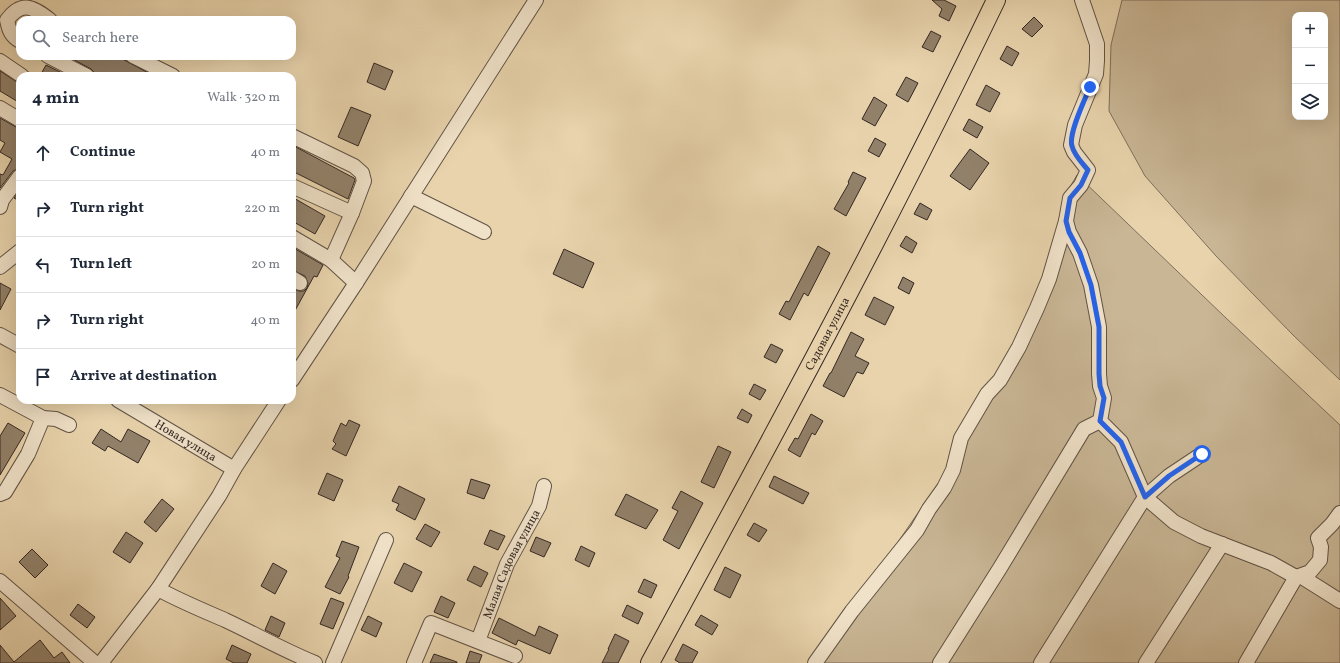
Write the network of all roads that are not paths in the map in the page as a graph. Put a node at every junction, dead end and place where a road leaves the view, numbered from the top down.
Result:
1 (536, 0) edge
2 (996, 0) edge
3 (1082, 0) edge
4 (44, 16) edge
5 (16, 39) edge
6 (56, 60) edge
7 (142, 60) edge
8 (0, 61) edge
9 (16, 72) edge
10 (80, 72) edge
11 (165, 72) edge
12 (0, 108) edge
13 (16, 118) edge
14 (296, 138) edge
15 (16, 181) edge
16 (296, 188) edge
17 (411, 196) junction
18 (0, 207) edge
19 (352, 213) junction
20 (1066, 221) junction
21 (484, 232) dead end
22 (296, 239) edge
23 (16, 254) edge
24 (331, 260) junction
25 (0, 267) edge
26 (356, 283) junction
27 (0, 335) edge
28 (16, 344) edge
29 (296, 374) edge
30 (0, 395) edge
31 (16, 404) edge
32 (17, 404) edge
33 (126, 404) edge
34 (276, 404) edge
35 (43, 418) junction
36 (1100, 421) junction
37 (69, 425) dead end
38 (1202, 454) dead end
39 (234, 469) junction
40 (544, 486) dead end
41 (0, 494) edge
42 (1145, 497) junction
43 (1340, 512) edge
44 (386, 540) dead end
45 (1222, 544) junction
46 (1296, 577) junction
47 (0, 581) edge
48 (158, 589) junction
49 (1340, 601) edge
50 (478, 641) junction
51 (516, 656) dead end
52 (95, 663) edge
53 (101, 663) edge
54 (315, 663) edge
55 (333, 663) edge
56 (414, 663) edge
57 (650, 663) edge
58 (815, 663) edge
59 (940, 663) edge
60 (1041, 663) edge
61 (1146, 663) edge
62 (1246, 663) edge

1 - 17 street
2 - 57 main road, Садовая улица
3 - 20 street
4 - 5 street
6 - 10 street
7 - 11 street
8 - 9 street
12 - 13 street
14 - 19 street
15 - 18 street
16 - 19 street
17 - 21 street
17 - 26 street
19 - 24 street
20 - 36 street
20 - 58 street
22 - 24 street
23 - 25 street
24 - 26 street
26 - 29 street
27 - 28 street
30 - 31 street
32 - 35 street
33 - 39 street, Новая улица
34 - 39 street
35 - 37 street
35 - 41 street
36 - 42 street
36 - 59 street
38 - 42 street
39 - 48 street
40 - 50 street, Малая Садовая улица
42 - 45 street
42 - 60 street
43 - 46 street
44 - 55 street
45 - 46 street
45 - 61 street
46 - 49 street
46 - 62 street
47 - 52 street
48 - 53 street
48 - 54 street
50 - 51 street
50 - 56 street

